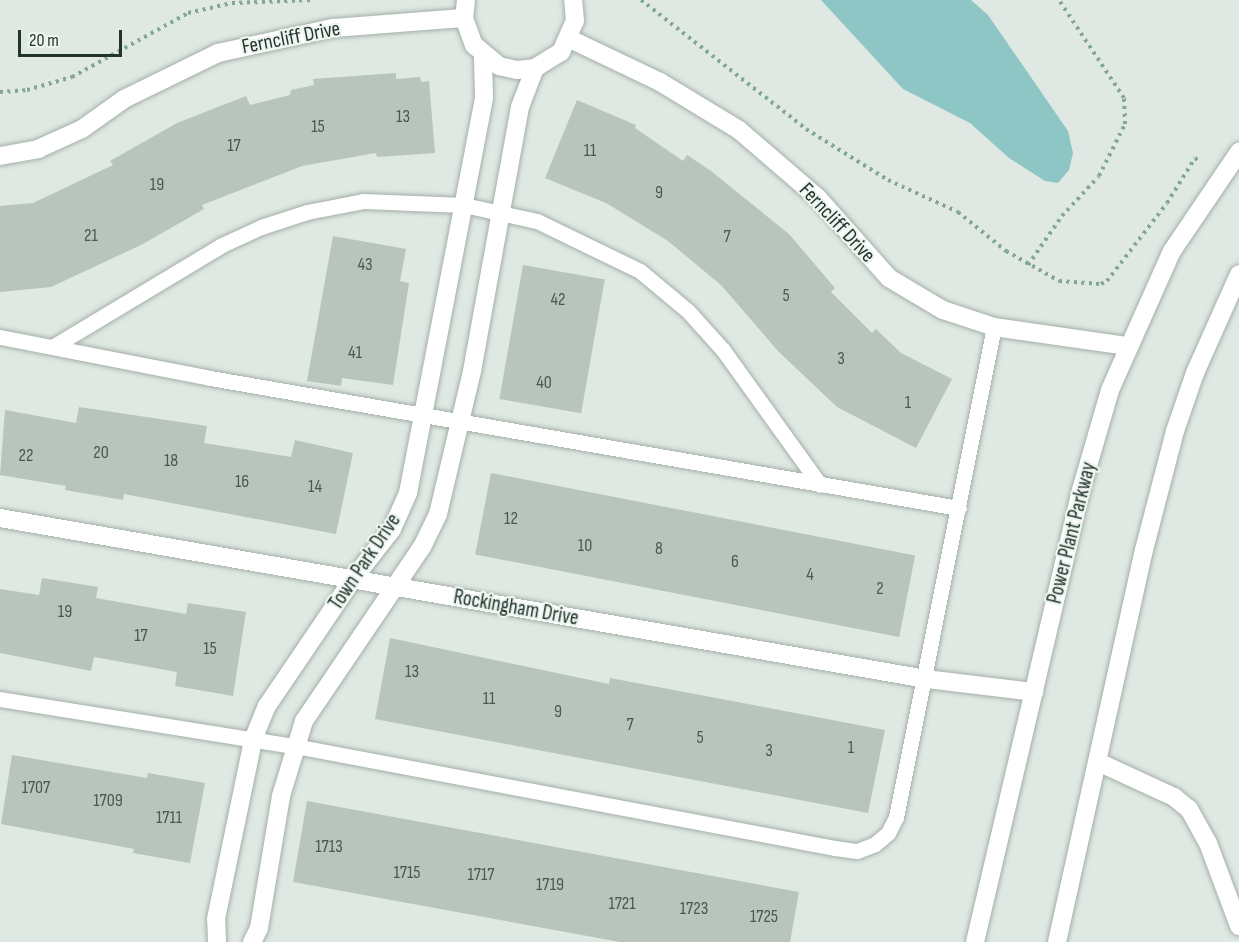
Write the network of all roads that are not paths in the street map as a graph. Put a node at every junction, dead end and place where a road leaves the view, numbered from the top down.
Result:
1 (573, 0) edge
2 (465, 9) edge
3 (570, 39) junction
4 (483, 57) junction
5 (535, 68) junction
6 (1239, 152) edge
7 (0, 156) edge
8 (464, 205) junction
9 (500, 212) junction
10 (1239, 274) edge
11 (994, 327) junction
12 (0, 337) edge
13 (54, 346) junction
14 (1128, 346) junction
15 (422, 415) junction
16 (461, 420) junction
17 (820, 485) junction
18 (958, 508) junction
19 (0, 518) edge
20 (352, 579) junction
21 (395, 586) junction
22 (926, 679) junction
23 (1034, 692) junction
24 (0, 699) edge
25 (253, 740) junction
26 (295, 746) junction
27 (1098, 762) junction
28 (1239, 926) edge
29 (218, 942) edge
30 (252, 942) edge
31 (975, 942) edge
32 (1057, 942) edge

1 - 3 street
2 - 4 street
2 - 7 street, Ferncliff Drive
3 - 5 street
3 - 11 street, Ferncliff Drive
4 - 5 street
4 - 8 street, Town Park Drive
5 - 9 street, Town Park Drive
6 - 14 street, Power Plant Parkway
8 - 9 lane
8 - 13 lane
8 - 15 street, Town Park Drive
9 - 16 street, Town Park Drive
9 - 17 lane
10 - 27 street
11 - 14 street, Ferncliff Drive
11 - 18 lane
12 - 13 lane
13 - 15 lane
14 - 23 street, Power Plant Parkway
15 - 16 lane
15 - 20 street, Town Park Drive
16 - 17 lane
16 - 21 street, Town Park Drive
17 - 18 lane
18 - 22 lane
19 - 20 street, Rockingham Drive
20 - 21 street, Rockingham Drive
20 - 25 street, Town Park Drive
21 - 22 street, Rockingham Drive
21 - 26 street, Town Park Drive
22 - 23 street, Rockingham Drive
22 - 26 lane
23 - 31 street, Power Plant Parkway
24 - 25 lane
25 - 26 lane
25 - 29 street, Town Park Drive
26 - 30 street, Town Park Drive
27 - 28 street
27 - 32 street

